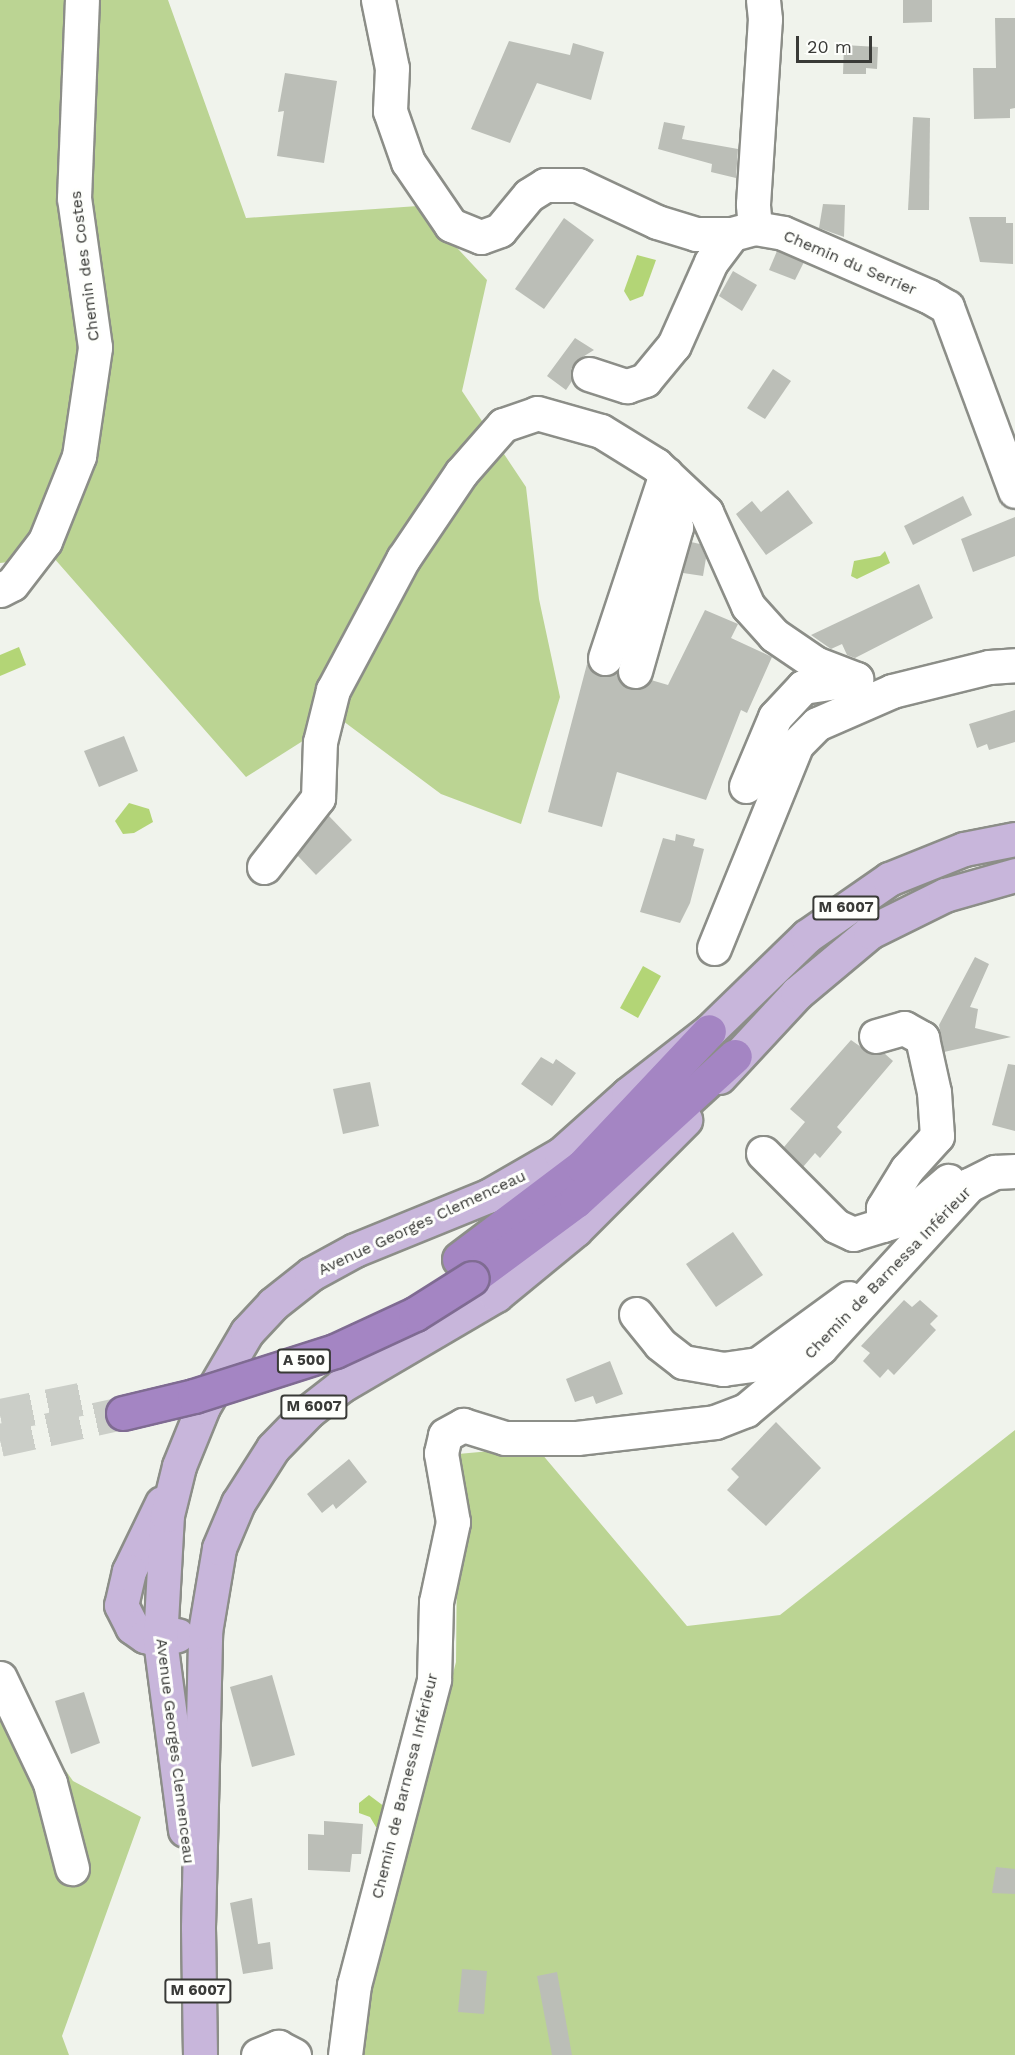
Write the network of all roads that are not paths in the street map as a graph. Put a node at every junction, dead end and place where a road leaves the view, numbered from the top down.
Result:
1 (82, 0) edge
2 (378, 0) edge
3 (763, 0) edge
4 (743, 231) junction
5 (589, 374) dead end
6 (662, 487) junction
7 (1015, 491) edge
8 (6, 587) edge
9 (605, 658) dead end
10 (1015, 665) edge
11 (635, 671) dead end
12 (855, 679) junction
13 (892, 691) junction
14 (747, 786) dead end
15 (1015, 839) edge
16 (264, 867) dead end
17 (1015, 875) edge
18 (714, 948) dead end
19 (708, 1031) junction
20 (876, 1036) dead end
21 (735, 1056) junction
22 (763, 1153) dead end
23 (1015, 1171) edge
24 (981, 1179) junction
25 (883, 1225) junction
26 (465, 1268) junction
27 (868, 1295) junction
28 (636, 1314) dead end
29 (120, 1402) tunnel mouth
30 (210, 1584) junction
31 (160, 1640) junction
32 (0, 1678) edge
33 (72, 1868) dead end
34 (198, 1927) junction
35 (200, 2055) edge
36 (258, 2055) edge
37 (294, 2055) edge
38 (345, 2055) edge

1 - 8 street, Chemin des Costes
2 - 4 street, Chemin du Serrier
3 - 4 street
4 - 5 street
4 - 7 street, Chemin du Serrier
6 - 9 street
6 - 11 street
6 - 12 street
6 - 16 street
10 - 13 street
12 - 13 street
12 - 14 street
13 - 18 street
15 - 19 main road, Avenue Georges Clemenceau / M 6007
17 - 21 main road, Avenue Georges Clemenceau / M 6007
19 - 26 highway, A 500
19 - 31 main road, Avenue Georges Clemenceau / M 6007
20 - 25 street
21 - 26 highway, A 500
21 - 30 main road, Avenue Georges Clemenceau / M 6007
22 - 25 street
23 - 24 street, Chemin de Barnessa Inférieur
24 - 25 street
24 - 27 street, Chemin de Barnessa Inférieur
26 - 29 highway, A 500, bridge
27 - 28 street
27 - 38 street, Chemin de Barnessa Inférieur
30 - 31 main road, M 6007
30 - 34 main road, Avenue Georges Clemenceau / M 6007
31 - 34 main road, Avenue Georges Clemenceau / M 6007
32 - 33 street
34 - 35 main road, Avenue Georges Clemenceau / M 6007
36 - 37 street

